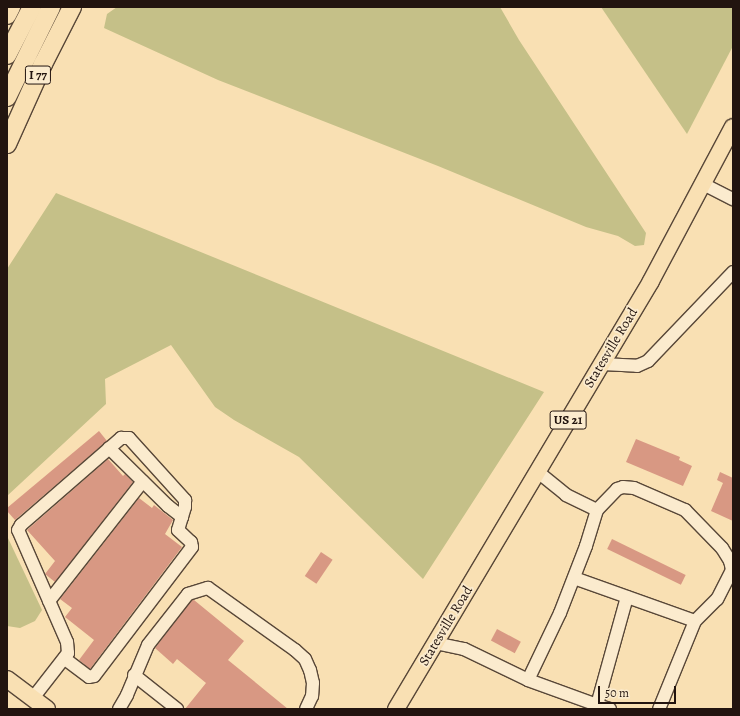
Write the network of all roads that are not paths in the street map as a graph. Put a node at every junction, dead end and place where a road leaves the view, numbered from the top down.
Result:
1 (11, 7) edge
2 (32, 7) edge
3 (50, 7) edge
4 (72, 7) edge
5 (7, 15) edge
6 (7, 55) edge
7 (7, 97) edge
8 (733, 127) edge
9 (7, 144) edge
10 (703, 184) junction
11 (733, 199) edge
12 (733, 272) edge
13 (602, 364) junction
14 (109, 448) junction
15 (538, 472) junction
16 (143, 481) junction
17 (597, 510) junction
18 (182, 517) junction
19 (574, 578) junction
20 (627, 597) junction
21 (50, 601) junction
22 (695, 621) junction
23 (435, 643) junction
24 (64, 658) junction
25 (134, 675) junction
26 (7, 679) edge
27 (528, 680) junction
28 (32, 698) junction
29 (596, 707) edge
30 (400, 708) edge
31 (47, 709) edge
32 (119, 709) edge
33 (177, 709) edge
34 (306, 709) edge
35 (610, 709) edge
36 (659, 709) edge

1 - 5 highway
2 - 6 highway
3 - 7 highway, I 77
4 - 9 highway, I 77
8 - 10 main road, Statesville Road / US 21
10 - 11 lane
10 - 13 main road, Statesville Road / US 21
12 - 13 lane
13 - 15 main road, Statesville Road / US 21
14 - 16 lane
14 - 18 lane
14 - 21 lane
15 - 17 lane
15 - 23 main road, Statesville Road / US 21
16 - 18 lane
16 - 21 lane
17 - 19 lane
17 - 22 lane
18 - 24 lane
19 - 20 lane
19 - 27 lane
20 - 22 lane
20 - 29 lane
21 - 24 lane
22 - 36 lane
23 - 27 lane
23 - 30 main road, Statesville Road / US 21
24 - 28 lane
25 - 32 lane
25 - 33 lane
25 - 34 lane
26 - 28 main road
27 - 29 lane
28 - 31 main road
29 - 35 lane

